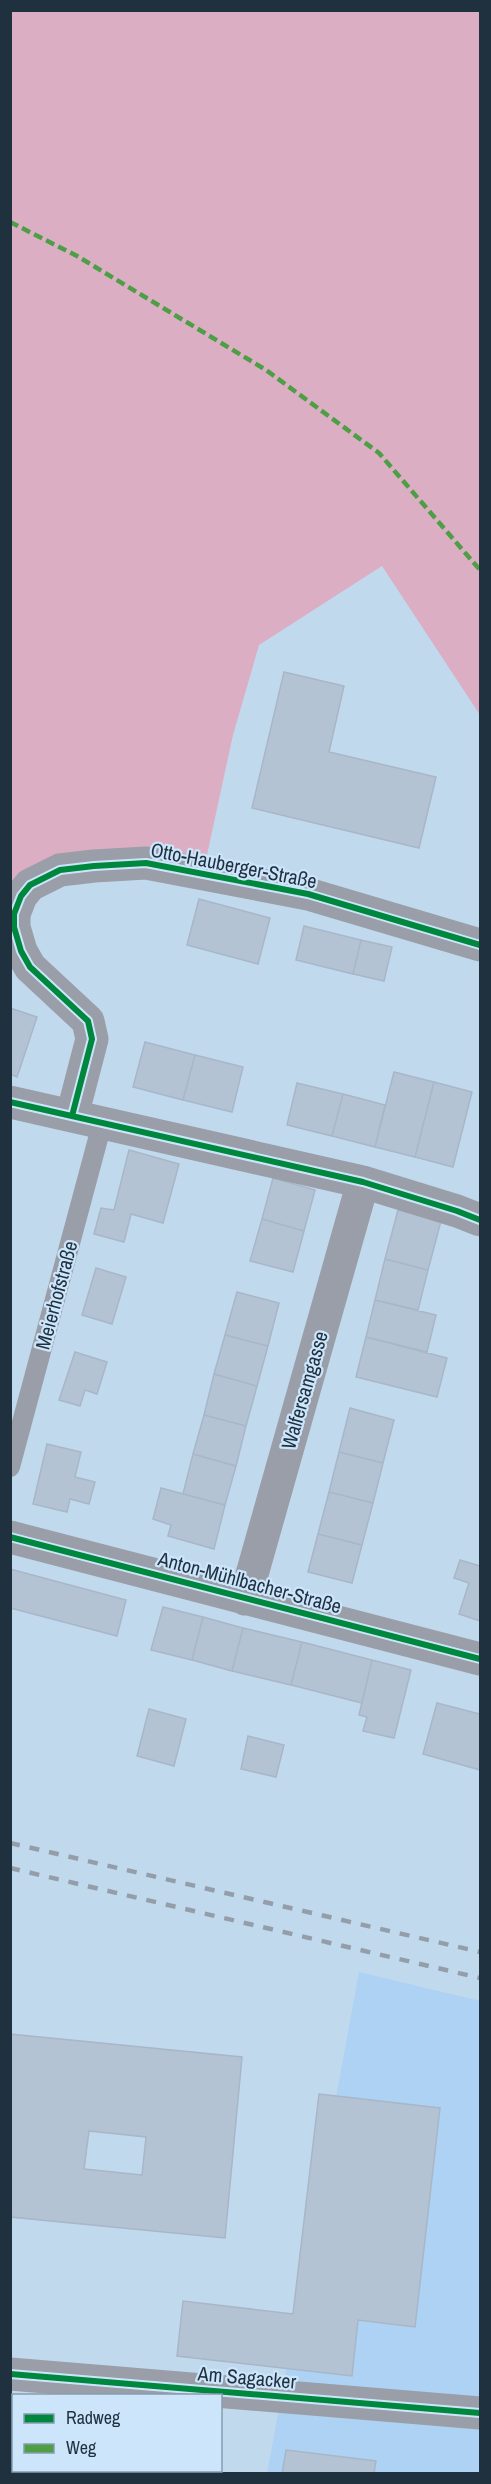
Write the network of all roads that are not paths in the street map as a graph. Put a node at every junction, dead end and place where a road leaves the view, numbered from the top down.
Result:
1 (480, 945) edge
2 (10, 1102) edge
3 (87, 1120) junction
4 (363, 1182) junction
5 (480, 1220) edge
6 (10, 1467) edge
7 (10, 1537) edge
8 (245, 1599) junction
9 (480, 1659) edge
10 (10, 2374) edge
11 (480, 2413) edge

1 - 3 street, Otto-Hauberger-Straße
2 - 3 street
3 - 4 street
3 - 6 lane, Meierhofstraße
4 - 5 street
4 - 8 street, Walfersamgasse
7 - 8 street, Anton-Mühlbacher-Straße
8 - 9 street, Anton-Mühlbacher-Straße
10 - 11 street, Am Sagacker

